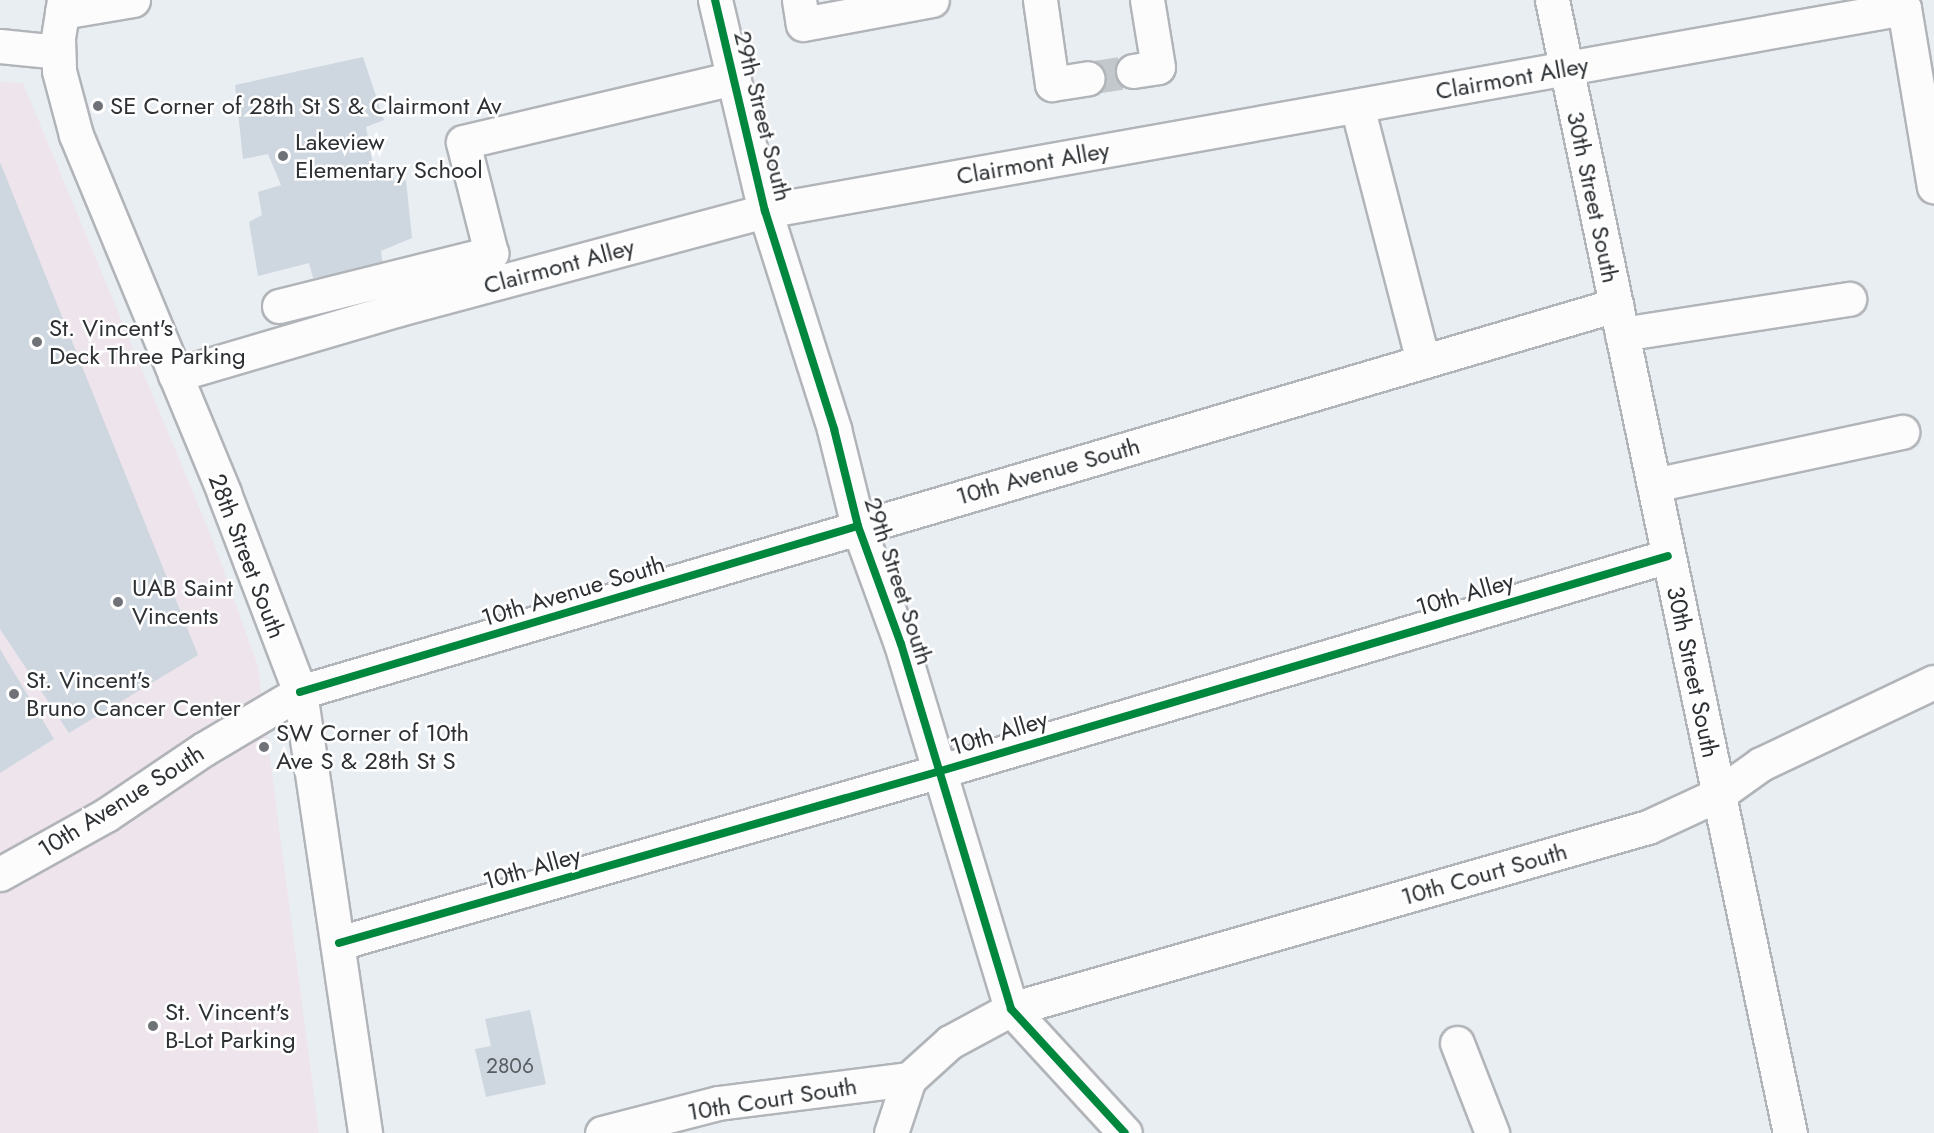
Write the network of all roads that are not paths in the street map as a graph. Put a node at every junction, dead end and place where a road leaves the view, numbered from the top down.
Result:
1 (133, 0) edge
2 (715, 0) edge
3 (799, 0) edge
4 (932, 0) edge
5 (1040, 0) edge
6 (1147, 0) edge
7 (1552, 0) edge
8 (63, 6) edge
9 (0, 46) edge
10 (58, 52) junction
11 (1566, 68) junction
12 (1133, 71) tunnel mouth
13 (733, 78) junction
14 (1088, 78) tunnel mouth
15 (1357, 105) junction
16 (1934, 187) edge
17 (765, 211) junction
18 (1849, 299) dead end
19 (279, 306) dead end
20 (1619, 320) junction
21 (1423, 362) junction
22 (175, 375) junction
23 (1902, 432) dead end
24 (1654, 485) junction
25 (858, 526) junction
26 (1668, 556) junction
27 (1934, 682) edge
28 (300, 692) junction
29 (937, 772) junction
30 (1719, 794) junction
31 (0, 874) edge
32 (339, 943) junction
33 (1011, 1009) junction
34 (1457, 1043) dead end
35 (909, 1079) junction
36 (640, 1128) edge
37 (365, 1133) edge
38 (602, 1133) edge
39 (891, 1133) edge
40 (1125, 1133) edge
41 (1492, 1133) edge
42 (1790, 1133) edge

1 - 8 street
2 - 13 street, 29th Street South
3 - 4 street
5 - 14 street
6 - 12 street
7 - 11 street, 30th Street South
8 - 10 street, 28th Street South
9 - 10 street
10 - 22 street, 28th Street South
11 - 15 street, Clairmont Alley
11 - 16 street, Clairmont Alley
11 - 20 street, 30th Street South
13 - 17 street, 29th Street South
13 - 19 street
15 - 17 street, Clairmont Alley
15 - 21 street
17 - 22 street, Clairmont Alley
17 - 25 street, 29th Street South
18 - 20 street, 10th Avenue South
20 - 21 street, 10th Avenue South
20 - 24 street, 30th Street South
21 - 25 street, 10th Avenue South
22 - 28 street, 28th Street South
23 - 24 street
24 - 26 street, 30th Street South
25 - 28 street, 10th Avenue South
25 - 29 street, 29th Street South
26 - 29 street, 10th Alley
26 - 30 street, 30th Street South
27 - 30 street, 10th Court South
28 - 31 street, 10th Avenue South
28 - 32 street, 28th Street South
29 - 32 street, 10th Alley
29 - 33 street, 29th Street South
30 - 33 street, 10th Court South
30 - 42 street, 30th Street South
32 - 37 street, 28th Street South
33 - 35 street, 10th Court South
33 - 40 street, 29th Street South
34 - 41 street
35 - 36 street, 10th Court South
35 - 39 street
36 - 38 street, 10th Court South

